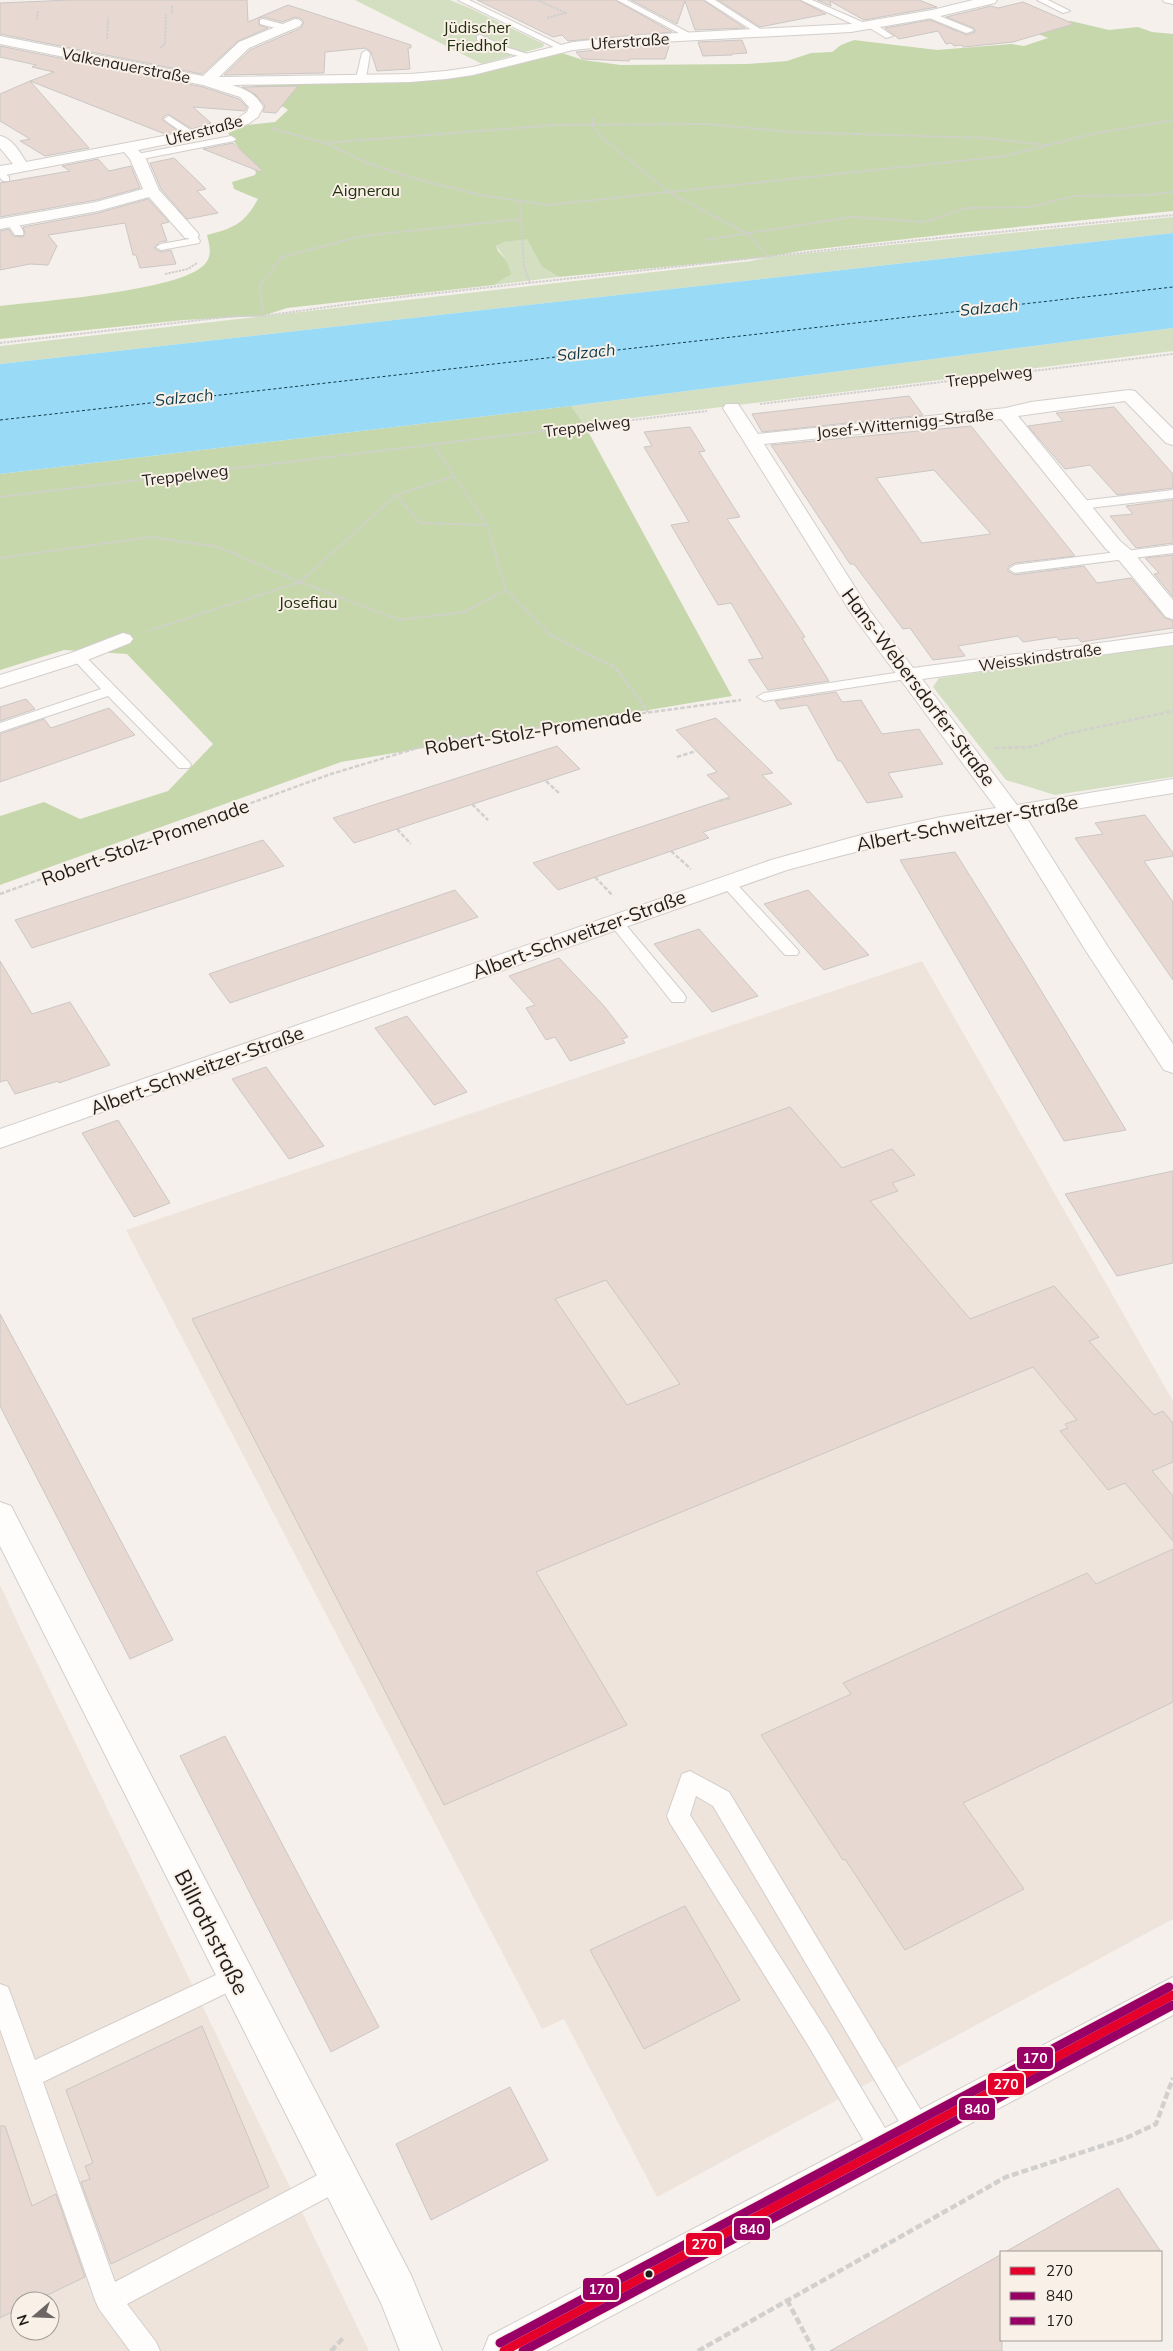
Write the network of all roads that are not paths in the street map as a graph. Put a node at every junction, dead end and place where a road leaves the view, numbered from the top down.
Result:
1 (462, 0) edge
2 (621, 0) edge
3 (709, 0) edge
4 (806, 0) edge
5 (990, 0) edge
6 (1041, 0) edge
7 (1167, 0) edge
8 (1173, 1) edge
9 (660, 10) dead end
10 (739, 10) dead end
11 (1066, 11) dead end
12 (730, 12) junction
13 (646, 13) junction
14 (942, 15) junction
15 (964, 18) dead end
16 (263, 22) dead end
17 (289, 25) joint
18 (868, 26) junction
19 (969, 31) dead end
20 (764, 34) junction
21 (691, 36) junction
22 (889, 36) dead end
23 (480, 38) dead end
24 (0, 40) edge
25 (563, 48) junction
26 (366, 52) dead end
27 (530, 56) junction
28 (361, 78) junction
29 (270, 79) junction
30 (206, 81) junction
31 (245, 94) junction
32 (169, 119) dead end
33 (232, 132) junction
34 (192, 135) junction
35 (0, 140) edge
36 (132, 153) junction
37 (22, 167) junction
38 (2, 174) edge
39 (152, 191) junction
40 (10, 226) edge
41 (191, 235) joint
42 (161, 247) dead end
43 (732, 408) road end
44 (1006, 412) junction
45 (1173, 438) edge
46 (752, 440) junction
47 (1173, 494) edge
48 (1081, 505) junction
49 (1173, 549) edge
50 (1125, 555) junction
51 (1015, 569) dead end
52 (1173, 613) edge
53 (123, 639) road end
54 (1173, 639) edge
55 (78, 657) junction
56 (908, 675) junction
57 (0, 682) edge
58 (110, 690) junction
59 (764, 697) road end
60 (0, 728) edge
61 (184, 765) dead end
62 (1173, 786) edge
63 (1012, 813) junction
64 (727, 882) junction
65 (615, 921) junction
66 (791, 952) dead end
67 (678, 998) dead end
68 (1168, 1049) edge
69 (0, 1139) edge
70 (0, 1515) edge
71 (235, 1978) junction
72 (0, 1995) edge
73 (1173, 1995) edge
74 (29, 2076) junction
75 (919, 2131) junction
76 (883, 2150) junction
77 (338, 2178) junction
78 (108, 2300) junction
79 (147, 2351) edge
80 (421, 2351) edge
81 (504, 2351) edge

1 - 25 lane
2 - 13 lane
3 - 12 lane
4 - 18 lane
5 - 14 street, Uferstraße
6 - 11 lane
7 - 8 lane
9 - 13 lane
10 - 12 lane
12 - 20 lane
13 - 21 lane
14 - 15 lane
14 - 18 street, Uferstraße
14 - 19 lane
16 - 17 lane
17 - 30 street, Valkenauerstraße
18 - 20 street, Uferstraße
18 - 22 lane
20 - 21 street, Uferstraße
21 - 25 street, Uferstraße
23 - 27 lane
24 - 30 street, Valkenauerstraße
25 - 27 street, Uferstraße
26 - 28 lane
27 - 28 street, Uferstraße
28 - 29 street, Uferstraße
29 - 30 street, Uferstraße
29 - 31 street, Uferstraße
30 - 31 street, Uferstraße
31 - 33 street, Uferstraße
32 - 34 lane
33 - 34 street, Uferstraße
33 - 36 lane
34 - 36 street, Uferstraße
35 - 37 street
36 - 37 street, Uferstraße
36 - 39 street
37 - 38 street, Uferstraße
39 - 40 street
39 - 41 street
41 - 42 lane
43 - 46 street, Hans-Webersdorfer-Straße
44 - 45 street
44 - 46 street, Josef-Witternigg-Straße
44 - 48 street, Josef-Witternigg-Straße
46 - 56 street, Hans-Webersdorfer-Straße
47 - 48 lane
48 - 50 street, Josef-Witternigg-Straße
49 - 50 lane
50 - 51 lane
50 - 52 street, Josef-Witternigg-Straße
53 - 55 street
54 - 56 street, Weisskindstraße
55 - 57 street
55 - 58 lane
56 - 59 lane
56 - 63 street, Hans-Webersdorfer-Straße
58 - 60 lane
58 - 61 lane
62 - 63 street, Albert-Schweitzer-Straße
63 - 64 street, Albert-Schweitzer-Straße
63 - 68 street, Hans-Webersdorfer-Straße
64 - 65 street, Albert-Schweitzer-Straße
64 - 66 lane
65 - 67 lane
65 - 69 street, Albert-Schweitzer-Straße
70 - 71 street, Billrothstraße
71 - 74 lane
71 - 77 street, Billrothstraße
72 - 74 lane
73 - 75 street
74 - 78 lane
75 - 76 street
75 - 76 lane
76 - 81 street
77 - 78 lane
77 - 80 street, Billrothstraße
78 - 79 lane

